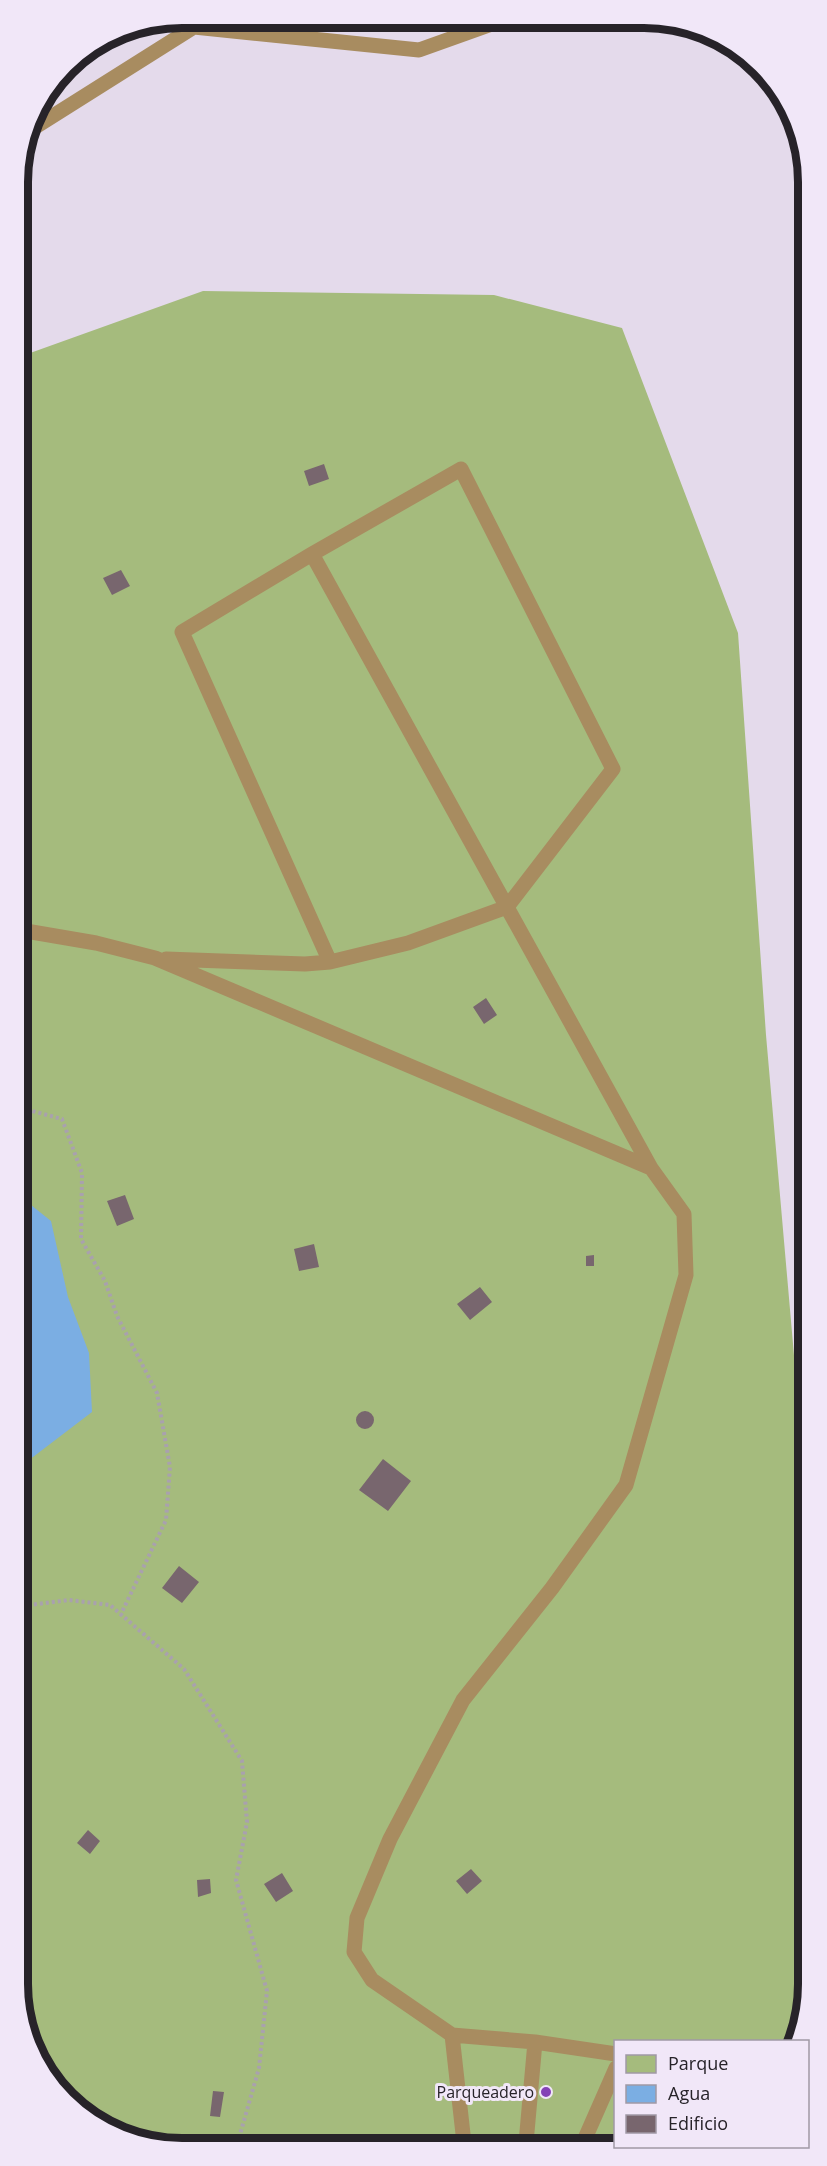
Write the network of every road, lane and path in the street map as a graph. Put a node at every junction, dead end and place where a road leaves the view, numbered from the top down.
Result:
1 (192, 28) edge
2 (204, 28) edge
3 (481, 28) edge
4 (40, 124) edge
5 (312, 554) junction
6 (507, 907) junction
7 (29, 931) edge
8 (155, 958) junction
9 (330, 963) junction
10 (28, 1110) edge
11 (651, 1168) junction
12 (28, 1605) edge
13 (121, 1614) junction
14 (452, 2035) junction
15 (535, 2042) junction
16 (614, 2054) edge
17 (614, 2069) edge
18 (239, 2138) edge
19 (463, 2138) edge
20 (526, 2138) edge
21 (585, 2138) edge

1 - 4 lane
2 - 3 lane
5 - 6 lane
5 - 6 lane
5 - 9 lane
6 - 9 lane
6 - 11 lane
7 - 8 lane
8 - 9 lane
8 - 11 lane
10 - 13 path
11 - 14 lane
12 - 13 path
13 - 18 path
14 - 15 lane
14 - 19 lane
15 - 16 lane
15 - 20 lane
17 - 21 lane

